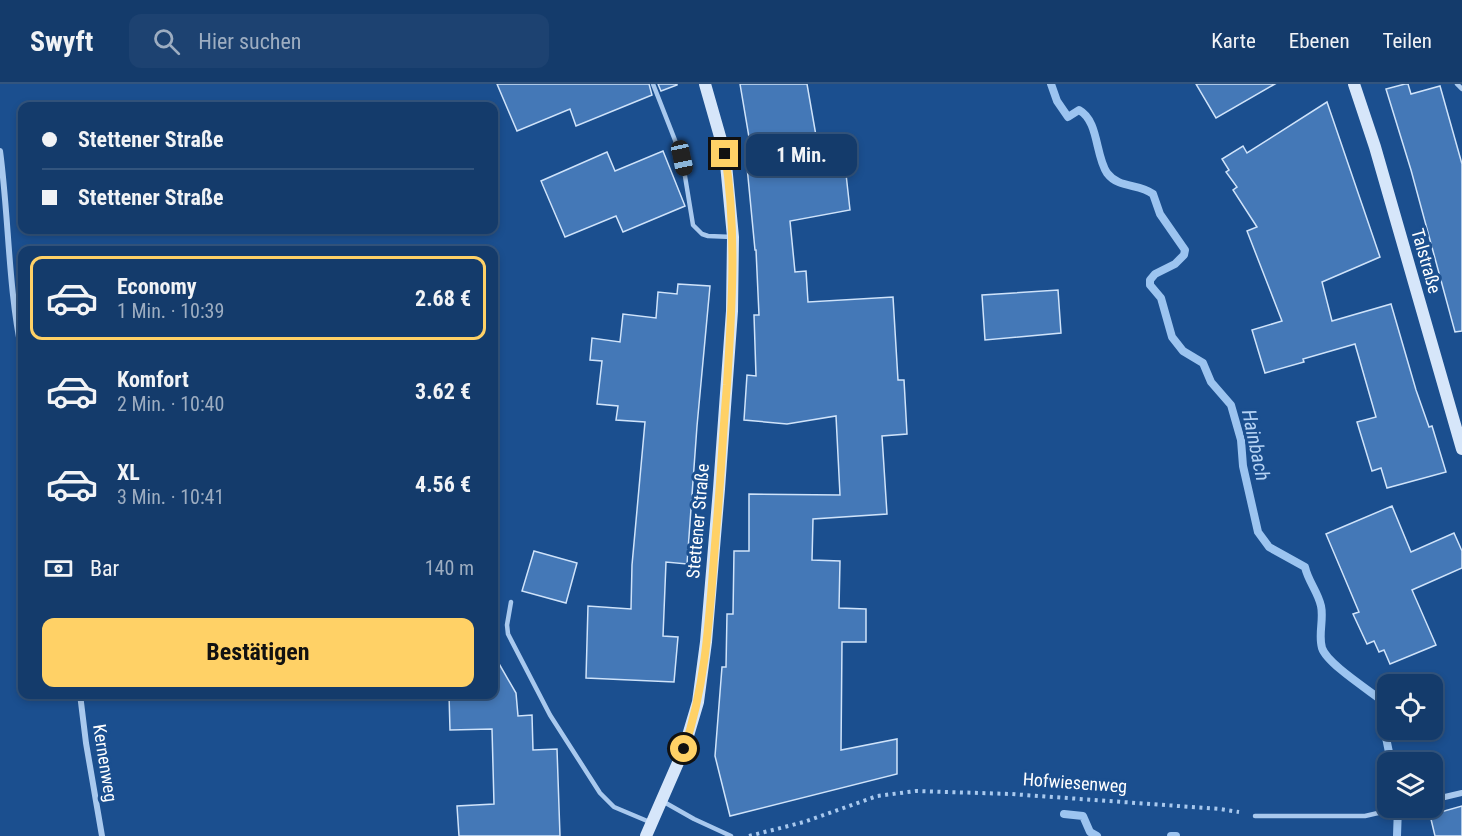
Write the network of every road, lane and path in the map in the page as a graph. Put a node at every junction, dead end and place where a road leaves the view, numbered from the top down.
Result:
1 (653, 84) edge
2 (705, 84) edge
3 (1354, 84) edge
4 (1457, 84) edge
5 (1462, 89) edge
6 (0, 151) edge
7 (733, 237) junction
8 (18, 329) edge
9 (1462, 449) edge
10 (511, 602) dead end
11 (81, 699) edge
12 (1462, 792) edge
13 (1443, 797) edge
14 (662, 801) junction
15 (1377, 813) edge
16 (1255, 816) joint
17 (652, 823) junction
18 (102, 836) edge
19 (646, 836) edge
20 (731, 836) edge
21 (749, 836) edge

1 - 7 lane
2 - 7 street, Stettener Straße
3 - 9 street, Talstraße
4 - 5 lane
6 - 8 street
7 - 14 street, Stettener Straße
10 - 17 lane
11 - 18 street, Kernenweg
12 - 13 street
14 - 17 street, Stettener Straße
14 - 20 lane
15 - 16 lane
16 - 21 path, Hofwiesenweg
17 - 19 street, Stettener Straße

